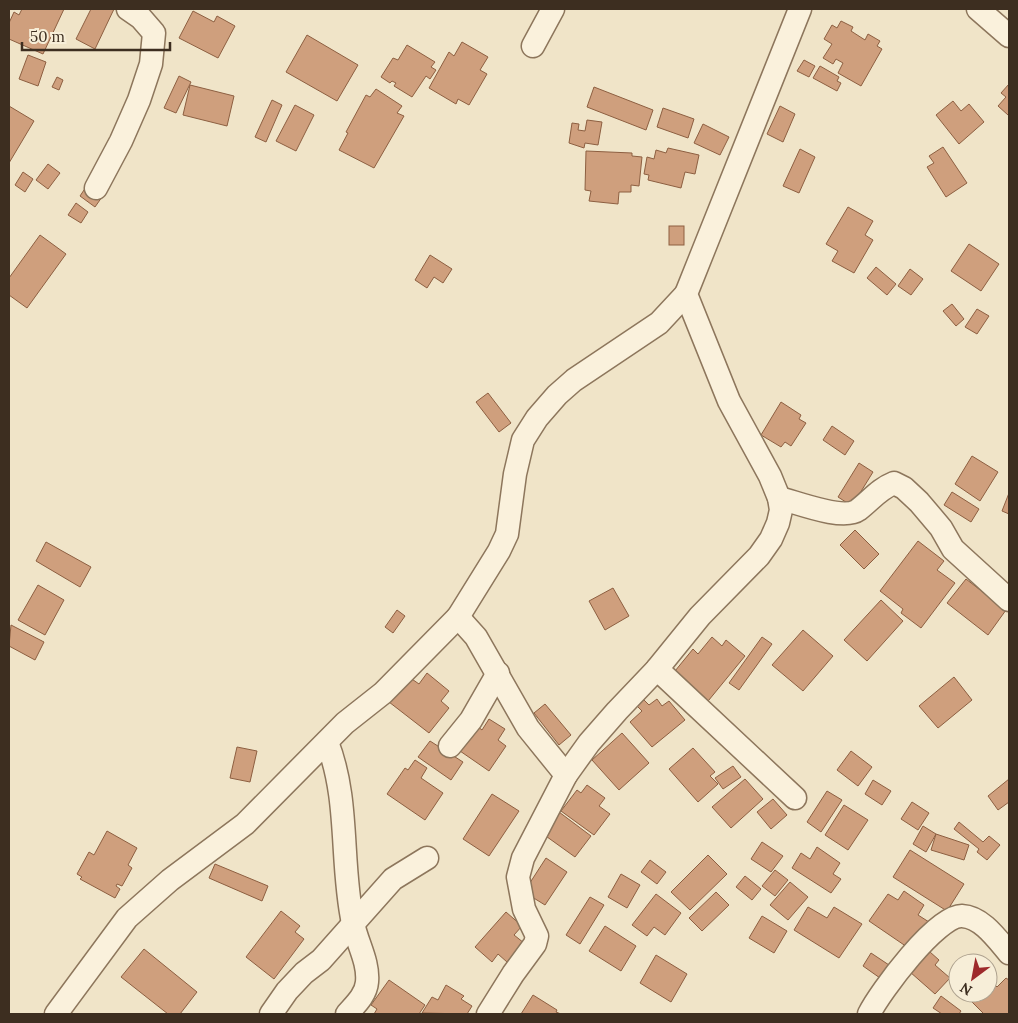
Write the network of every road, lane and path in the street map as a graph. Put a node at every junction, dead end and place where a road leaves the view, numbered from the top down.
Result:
1 (128, 9) edge
2 (552, 9) edge
3 (800, 9) edge
4 (978, 9) edge
5 (1009, 36) edge
6 (533, 46) dead end
7 (96, 188) dead end
8 (686, 294) junction
9 (779, 498) junction
10 (1009, 600) edge
11 (458, 617) junction
12 (657, 669) junction
13 (498, 673) junction
14 (327, 742) junction
15 (450, 746) dead end
16 (566, 775) junction
17 (795, 798) dead end
18 (427, 858) dead end
19 (353, 924) junction
20 (1009, 953) edge
21 (56, 1014) edge
22 (271, 1014) edge
23 (348, 1014) edge
24 (488, 1014) edge
25 (869, 1014) edge

1 - 7 street
2 - 6 street
3 - 8 street
4 - 5 street
8 - 9 street
8 - 11 street
9 - 10 street
9 - 12 street
11 - 13 street
11 - 14 street
12 - 16 street
12 - 17 street
13 - 15 street
13 - 16 street
14 - 19 street
14 - 21 street
16 - 24 street
18 - 19 street
19 - 22 street
19 - 23 street
20 - 25 street

